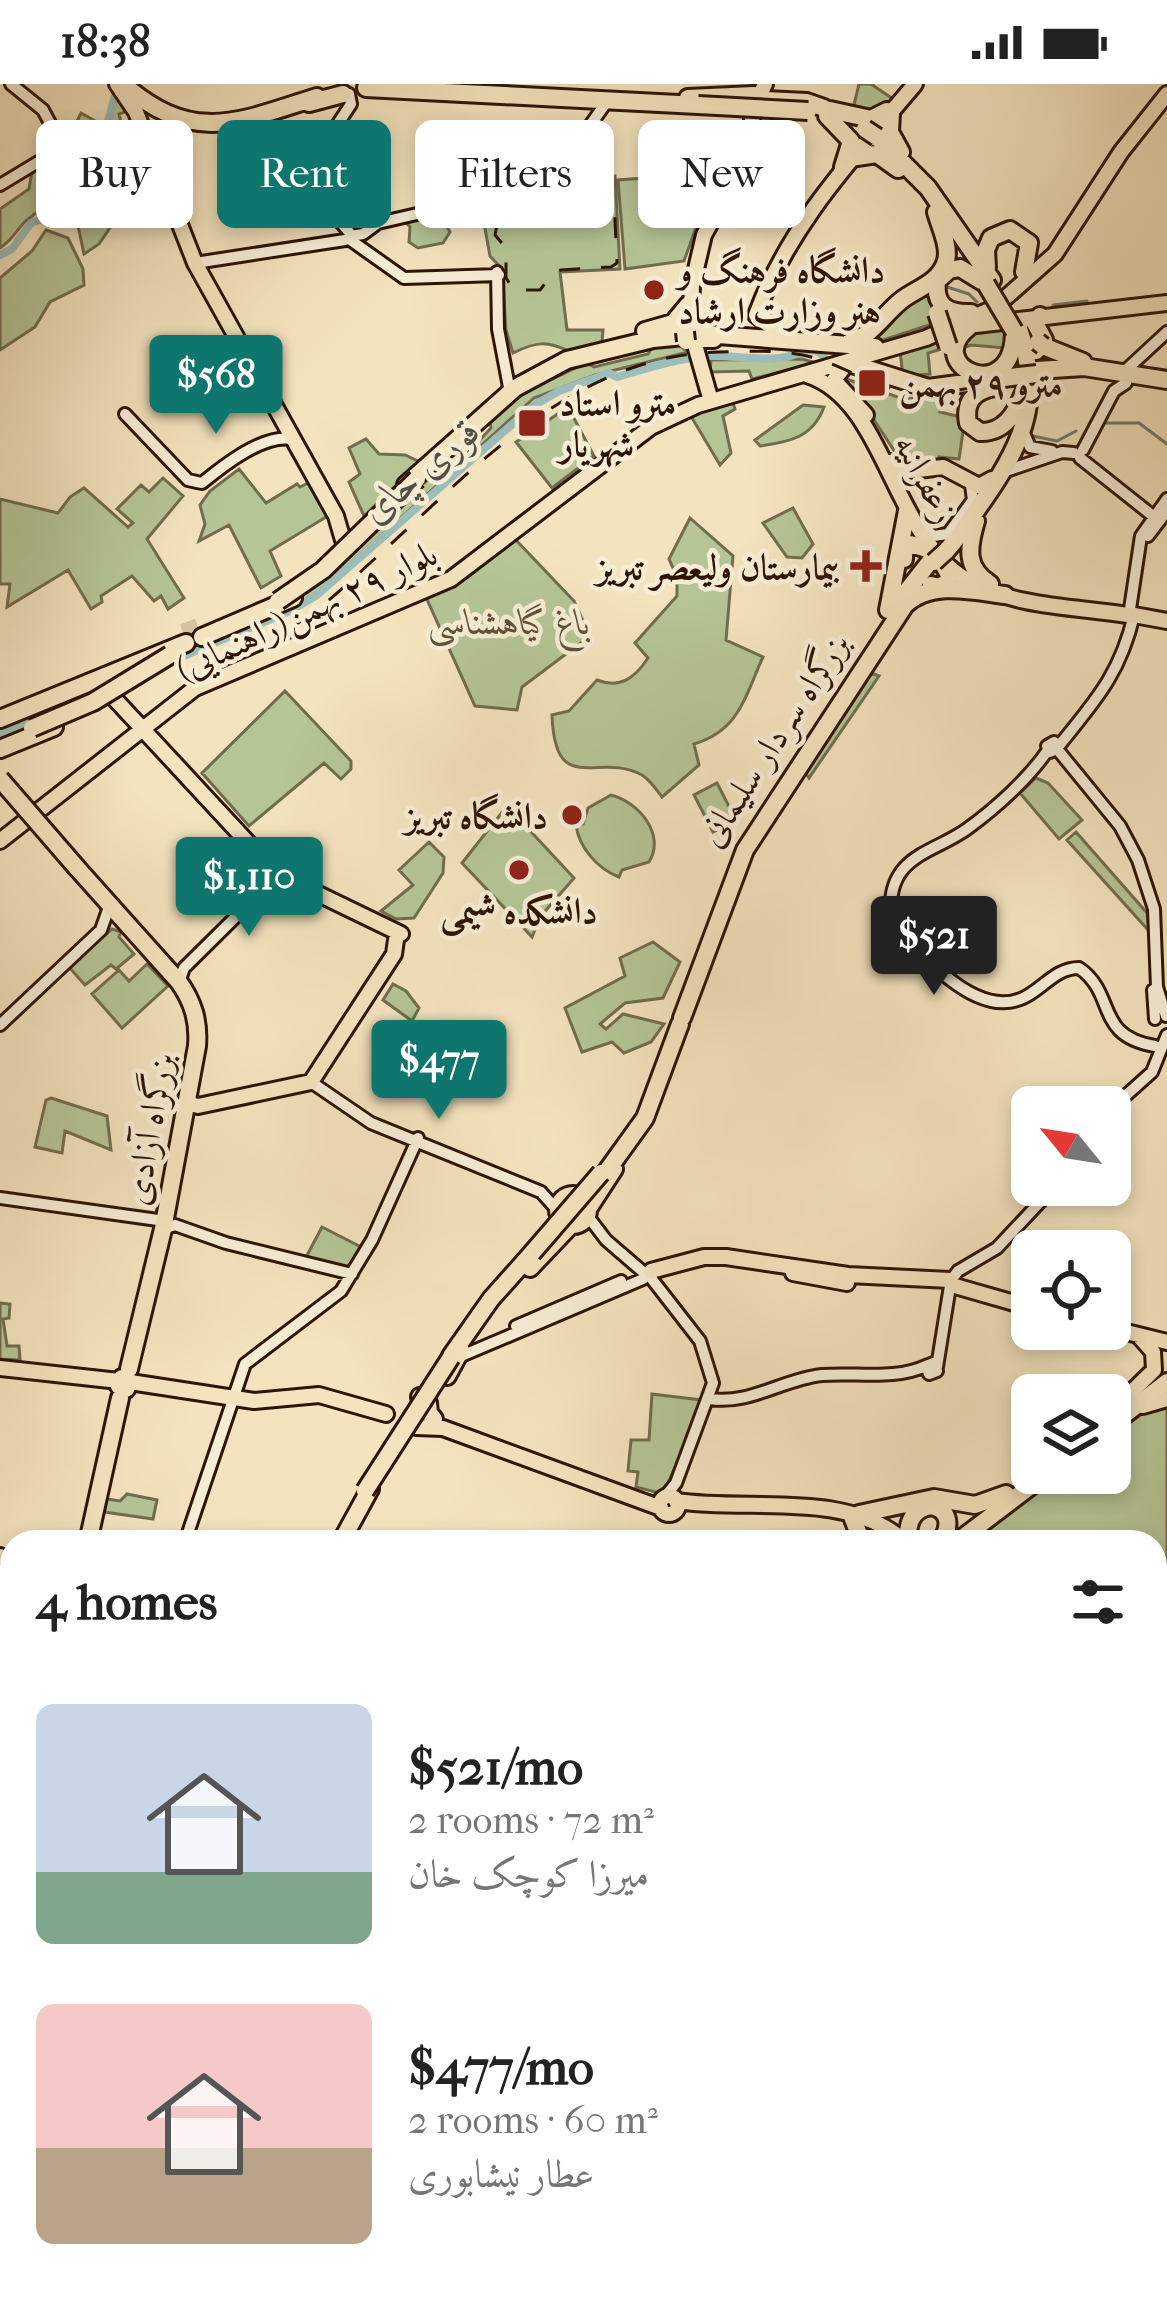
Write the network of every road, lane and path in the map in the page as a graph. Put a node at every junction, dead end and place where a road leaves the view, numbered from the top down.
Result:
1 (11, 84) edge
2 (120, 84) edge
3 (134, 84) edge
4 (411, 84) edge
5 (479, 84) edge
6 (913, 84) edge
7 (1166, 84) edge
8 (342, 90) edge
9 (506, 91) edge
10 (612, 91) edge
11 (1167, 94) edge
12 (755, 101) edge
13 (694, 102) junction
14 (820, 111) junction
15 (889, 112) junction
16 (262, 113) junction
17 (178, 115) junction
18 (139, 120) edge
19 (157, 120) edge
20 (861, 145) junction
21 (911, 175) junction
22 (0, 185) edge
23 (936, 212) junction
24 (181, 228) edge
25 (700, 228) edge
26 (707, 228) edge
27 (344, 235) junction
28 (225, 259) junction
29 (195, 266) junction
30 (1024, 272) junction
31 (937, 281) junction
32 (989, 282) junction
33 (1093, 301) dead end
34 (1167, 303) edge
35 (1138, 305) junction
36 (894, 307) junction
37 (937, 314) junction
38 (1040, 316) junction
39 (973, 322) junction
40 (663, 326) junction
41 (1016, 328) junction
42 (690, 332) junction
43 (1167, 333) edge
44 (926, 338) junction
45 (794, 340) junction
46 (834, 346) junction
47 (875, 347) junction
48 (567, 360) junction
49 (849, 363) junction
50 (697, 369) junction
51 (1135, 370) junction
52 (539, 374) junction
53 (806, 375) junction
54 (1034, 377) junction
55 (1103, 378) junction
56 (1167, 382) edge
57 (831, 384) junction
58 (511, 385) junction
59 (710, 398) junction
60 (691, 401) junction
61 (125, 414) dead end
62 (1023, 431) junction
63 (284, 434) junction
64 (630, 438) junction
65 (1080, 451) junction
66 (444, 452) junction
67 (899, 476) junction
68 (417, 479) junction
69 (989, 483) junction
70 (1167, 499) edge
71 (1159, 513) edge
72 (911, 515) junction
73 (352, 542) junction
74 (938, 556) junction
75 (1001, 590) junction
76 (275, 600) junction
77 (1132, 612) junction
78 (1167, 618) edge
79 (192, 635) junction
80 (882, 635) junction
81 (104, 674) junction
82 (114, 695) junction
83 (92, 709) junction
84 (0, 715) edge
85 (150, 723) junction
86 (29, 730) junction
87 (0, 747) edge
88 (1054, 749) junction
89 (0, 782) edge
90 (18, 802) dead end
91 (31, 817) junction
92 (0, 842) edge
93 (279, 874) junction
94 (81, 875) junction
95 (108, 910) junction
96 (124, 928) junction
97 (101, 930) junction
98 (172, 974) junction
99 (2, 1021) edge
100 (1161, 1035) edge
101 (313, 1082) junction
102 (1131, 1092) edge
103 (186, 1103) junction
104 (640, 1117) junction
105 (417, 1140) junction
106 (0, 1198) edge
107 (1037, 1206) edge
108 (573, 1210) junction
109 (160, 1224) junction
110 (601, 1235) junction
111 (352, 1274) junction
112 (647, 1275) junction
113 (954, 1280) junction
114 (1011, 1298) edge
115 (493, 1300) junction
116 (477, 1329) junction
117 (1131, 1329) edge
118 (1131, 1332) edge
119 (1138, 1335) junction
120 (1166, 1336) edge
121 (457, 1354) junction
122 (0, 1368) edge
123 (1167, 1373) edge
124 (124, 1382) junction
125 (1167, 1382) edge
126 (1131, 1397) edge
127 (235, 1398) junction
128 (710, 1399) junction
129 (1167, 1399) edge
130 (1131, 1403) edge
131 (1131, 1406) edge
132 (1131, 1411) edge
133 (413, 1419) junction
134 (1011, 1490) edge
135 (1006, 1494) junction
136 (1020, 1494) edge
137 (364, 1495) junction
138 (669, 1504) junction
139 (856, 1517) junction
140 (93, 1530) edge
141 (189, 1530) edge
142 (345, 1530) edge
143 (859, 1530) edge
144 (877, 1530) edge
145 (906, 1530) edge
146 (947, 1530) edge
147 (958, 1530) edge
148 (973, 1530) edge

1 - 22 main road
2 - 17 highway
2 - 18 main road
3 - 16 highway
4 - 9 highway
5 - 9 highway
6 - 15 main road
7 - 30 main road
8 - 9 highway
8 - 16 highway
8 - 27 main road
9 - 10 highway
10 - 13 highway
10 - 27 main road
11 - 44 main road
12 - 13 highway
12 - 14 highway
12 - 42 main road
13 - 14 highway, bridge
14 - 15 highway
14 - 20 highway
14 - 20 highway
15 - 20 main road
15 - 21 highway
16 - 17 highway
17 - 19 main road
20 - 21 highway
20 - 21 highway
20 - 45 main road
21 - 23 highway
21 - 32 highway
23 - 32 highway
23 - 36 highway
24 - 29 main road
25 - 40 main road
26 - 42 main road
27 - 28 main road
27 - 58 main road
28 - 29 main road
28 - 29 main road
29 - 63 main road
29 - 73 main road
30 - 32 highway
30 - 39 main road
31 - 32 highway
31 - 37 highway
31 - 39 highway
32 - 41 highway, bridge
33 - 35 main road
34 - 35 main road
35 - 38 main road
36 - 37 highway
36 - 45 highway
37 - 54 highway, bridge
38 - 39 main road
38 - 54 highway
39 - 41 highway
39 - 44 main road
39 - 47 main road, بلوار ٢٩ بهمن(راهنمایی)
40 - 42 highway
40 - 48 highway
41 - 51 highway
41 - 54 highway
42 - 45 main road
42 - 50 main road
42 - 73 highway
43 - 51 main road
44 - 49 main road, بلوار ٢٩ بهمن(راهنمایی)
45 - 46 highway
45 - 46 highway
45 - 48 highway
46 - 47 highway
47 - 59 main road, بلوار ٢٩ بهمن(راهنمایی)
48 - 52 highway
49 - 53 main road, بلوار ٢٩ بهمن(راهنمایی)
49 - 54 highway
49 - 57 main road
50 - 59 main road
50 - 60 main road
51 - 55 highway
51 - 56 highway
51 - 65 main road
52 - 58 highway
52 - 66 highway
53 - 57 main road, زعفرانیه
53 - 59 main road, بلوار ٢٩ بهمن(راهنمایی)
54 - 55 highway
54 - 56 highway
54 - 56 highway
54 - 62 highway
54 - 69 highway
55 - 65 main road
57 - 67 main road, زعفرانیه
57 - 72 main road, زعفرانیه
58 - 66 highway
59 - 60 main road, بلوار ٢٩ بهمن(راهنمایی)
59 - 64 main road, بلوار ٢٩ بهمن(راهنمایی)
60 - 64 main road, بلوار ٢٩ بهمن(راهنمایی)
61 - 63 main road
62 - 65 main road
62 - 69 highway
63 - 73 main road
64 - 85 main road, بلوار ٢٩ بهمن(راهنمایی)
65 - 69 main road
65 - 71 main road
66 - 68 highway
67 - 69 main road
67 - 72 main road, زعفرانیه
68 - 73 highway
68 - 76 highway, bridge
69 - 72 main road
69 - 74 highway
69 - 74 highway
69 - 75 highway
70 - 71 main road
71 - 77 main road
72 - 74 main road, زعفرانیه
72 - 80 highway
73 - 76 highway
73 - 79 highway
74 - 75 main road, زعفرانیه
74 - 80 highway
75 - 77 main road, زعفرانیه
75 - 80 highway
76 - 79 highway
77 - 78 main road, زعفرانیه
77 - 88 main road
79 - 81 highway
79 - 86 highway, bridge
80 - 104 highway, بزرگراه سردار سلیمانی
81 - 82 highway
81 - 84 highway
81 - 84 highway
82 - 83 highway
82 - 85 main road
82 - 85 main road
83 - 86 highway
83 - 87 highway
85 - 91 main road, بلوار ٢٩ بهمن(راهنمایی)
85 - 93 main road
86 - 87 highway
88 - 100 main road
88 - 100 main road
89 - 90 highway
89 - 94 highway, bridge
91 - 92 main road, بلوار ٢٩ بهمن(راهنمایی)
91 - 94 highway
93 - 98 main road
93 - 101 main road
94 - 95 highway, بزرگراه آزادی
94 - 98 highway, بزرگراه آزادی
95 - 96 highway, بزرگراه آزادی
95 - 97 main road
96 - 97 main road
96 - 98 highway, بزرگراه آزادی
97 - 99 main road
98 - 103 highway, بزرگراه آزادی
98 - 109 highway, بزرگراه آزادی
100 - 102 main road
101 - 103 main road
101 - 105 main road
103 - 109 highway, بزرگراه آزادی
104 - 108 highway
104 - 115 highway, بزرگراه سردار سلیمانی, bridge
105 - 108 main road
105 - 111 main road
106 - 109 main road
107 - 113 main road
108 - 110 main road
108 - 110 main road
108 - 115 highway
109 - 111 main road
109 - 124 highway, بزرگراه آزادی
110 - 112 main road
111 - 127 main road
112 - 113 main road
112 - 116 main road
112 - 121 main road
112 - 128 main road
113 - 114 main road
113 - 128 main road
115 - 116 highway, بزرگراه سردار سلیمانی
115 - 121 highway, بزرگراه سردار سلیمانی
116 - 121 highway, بزرگراه سردار سلیمانی
117 - 120 main road
118 - 119 main road
119 - 120 main road
119 - 126 main road
121 - 133 highway
121 - 137 highway, bridge
122 - 124 main road
123 - 130 highway
124 - 127 main road
124 - 140 highway
125 - 131 highway
127 - 133 main road
127 - 141 main road
128 - 138 main road
129 - 132 main road
133 - 137 highway
133 - 138 main road
134 - 135 highway
135 - 139 highway
135 - 147 highway
136 - 148 highway
137 - 142 highway
138 - 139 main road
139 - 143 highway
139 - 144 main road
145 - 146 highway

